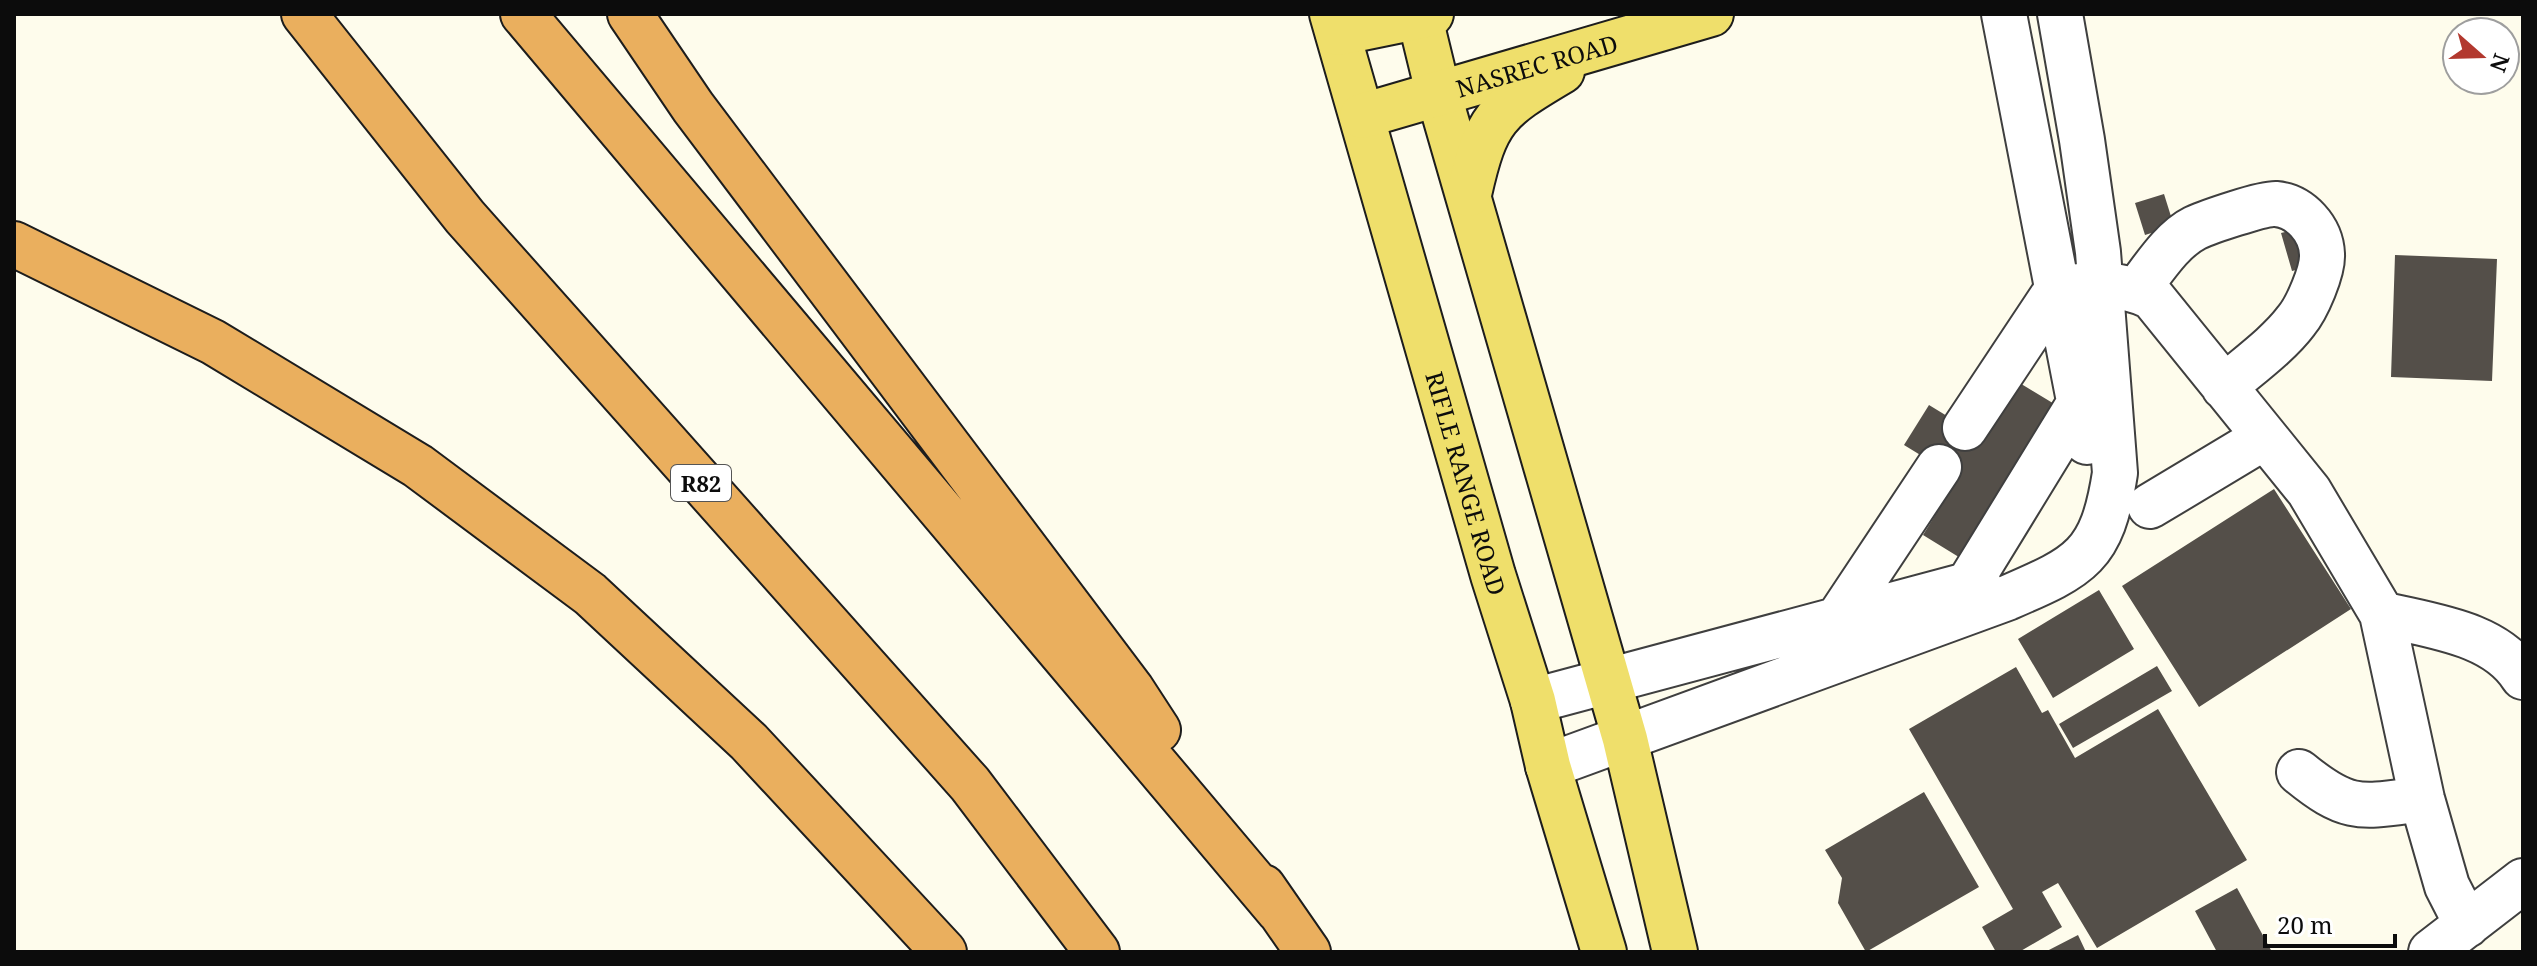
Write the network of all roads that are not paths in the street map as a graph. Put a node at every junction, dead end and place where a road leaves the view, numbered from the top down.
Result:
1 (304, 14) edge
2 (523, 14) edge
3 (630, 14) edge
4 (1711, 14) edge
5 (2004, 14) edge
6 (2060, 14) edge
7 (1423, 15) edge
8 (1335, 24) edge
9 (1609, 43) junction
10 (1438, 92) junction
11 (1362, 116) junction
12 (1469, 194) junction
13 (14, 244) edge
14 (2098, 287) junction
15 (2224, 387) junction
16 (2080, 402) junction
17 (1965, 428) dead end
18 (2265, 437) junction
19 (1939, 467) dead end
20 (2150, 506) dead end
21 (1968, 585) junction
22 (2382, 614) junction
23 (1819, 639) junction
24 (2523, 677) edge
25 (1608, 681) junction
26 (1533, 701) junction
27 (1625, 739) junction
28 (1548, 766) junction
29 (2299, 772) dead end
30 (2422, 799) junction
31 (2523, 881) edge
32 (1279, 911) junction
33 (2467, 925) junction
34 (944, 952) edge
35 (1097, 952) edge
36 (1308, 952) edge
37 (1604, 952) edge
38 (1675, 952) edge
39 (2431, 952) edge

1 - 35 highway, R82
2 - 32 highway
3 - 32 highway
4 - 9 main road, NASREC ROAD
5 - 14 lane
6 - 14 lane
7 - 8 main road
7 - 10 main road
8 - 11 main road, RIFLE RANGE ROAD
9 - 10 main road, NASREC ROAD
9 - 12 main road
10 - 11 main road, NASREC ROAD
10 - 12 main road
11 - 26 main road, RIFLE RANGE ROAD
12 - 25 main road
13 - 34 highway
14 - 15 lane
14 - 15 lane
14 - 16 lane
14 - 17 lane
14 - 23 lane
15 - 18 lane
16 - 21 lane
16 - 21 lane
18 - 20 lane
18 - 22 lane
19 - 23 lane
21 - 23 lane
22 - 24 lane
22 - 30 lane
23 - 25 lane
23 - 27 lane
25 - 26 lane
25 - 27 main road
26 - 28 main road, RIFLE RANGE ROAD
27 - 28 lane
27 - 38 main road
28 - 37 main road, RIFLE RANGE ROAD
29 - 30 lane
30 - 33 lane
31 - 33 lane
32 - 36 highway
33 - 39 lane

